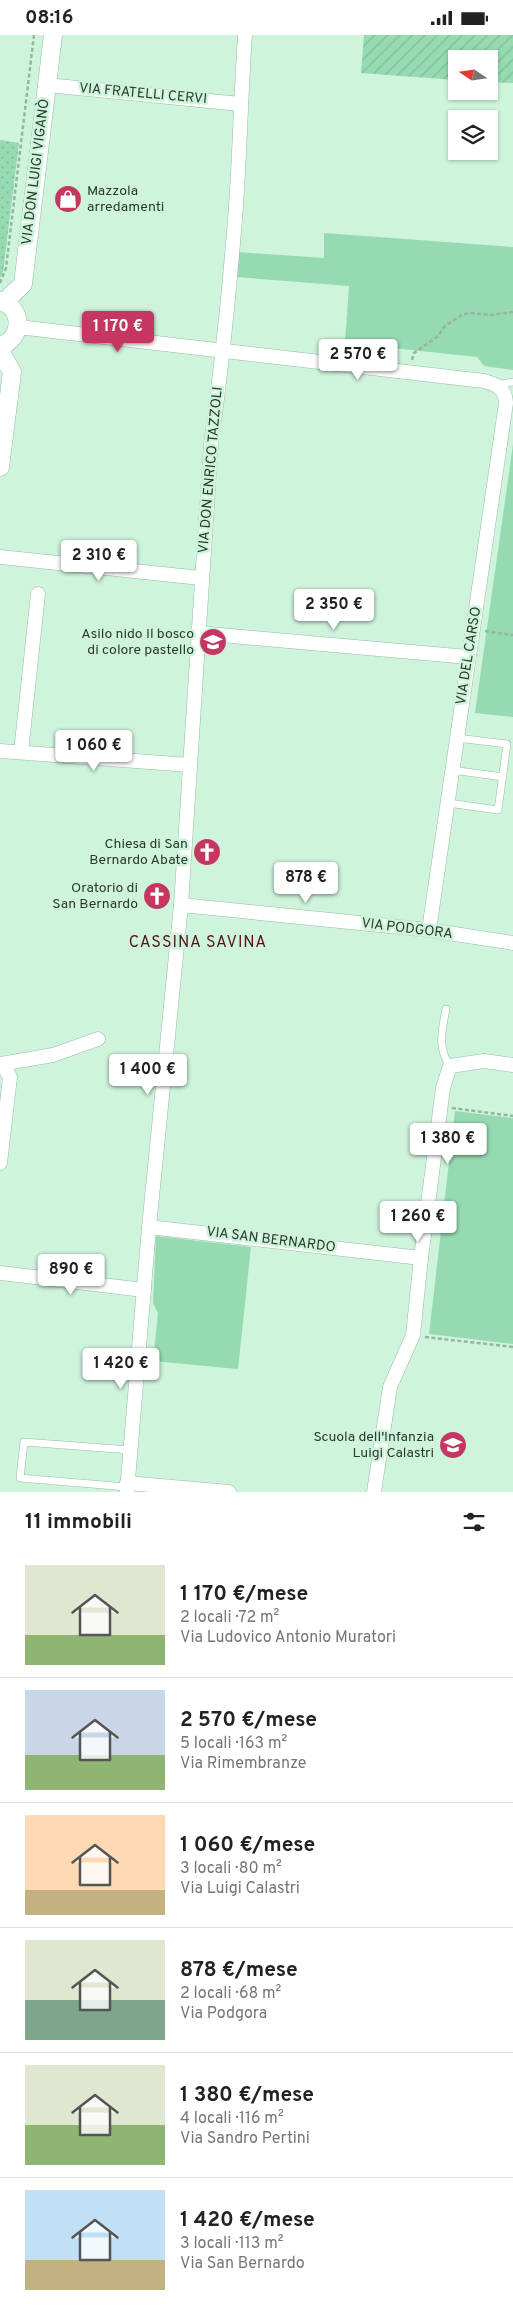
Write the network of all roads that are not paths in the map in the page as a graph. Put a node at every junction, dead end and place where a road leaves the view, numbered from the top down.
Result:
1 (53, 35) edge
2 (245, 35) edge
3 (47, 85) junction
4 (240, 104) junction
5 (2, 302) edge
6 (18, 327) junction
7 (0, 346) edge
8 (0, 351) edge
9 (222, 351) junction
10 (513, 382) edge
11 (498, 385) junction
12 (0, 467) edge
13 (0, 557) edge
14 (202, 578) junction
15 (38, 594) dead end
16 (198, 633) junction
17 (468, 657) junction
18 (457, 737) junction
19 (0, 751) edge
20 (21, 752) junction
21 (190, 765) junction
22 (452, 770) junction
23 (503, 777) junction
24 (448, 803) junction
25 (181, 905) junction
26 (429, 930) junction
27 (513, 943) edge
28 (446, 1009) dead end
29 (98, 1039) dead end
30 (1, 1064) edge
31 (513, 1065) edge
32 (450, 1066) junction
33 (0, 1163) edge
34 (149, 1227) junction
35 (422, 1258) junction
36 (0, 1273) edge
37 (144, 1290) junction
38 (130, 1451) junction
39 (127, 1487) edge
40 (229, 1492) edge
41 (374, 1492) edge

1 - 3 street, VIA DON LUIGI VIGANÒ
2 - 4 street, VIA DON ENRICO TAZZOLI
3 - 4 street, VIA FRATELLI CERVI
3 - 5 street, VIA DON LUIGI VIGANÒ
4 - 9 street, VIA DON ENRICO TAZZOLI
5 - 6 street, VIA DON LUIGI VIGANÒ
6 - 7 street
6 - 9 street
8 - 12 street
9 - 11 street
9 - 14 street, VIA DON ENRICO TAZZOLI
10 - 11 lane
11 - 17 street, VIA DEL CARSO
13 - 14 street
14 - 16 street, VIA DON ENRICO TAZZOLI
15 - 20 street
16 - 17 street
16 - 21 street, VIA DON ENRICO TAZZOLI
17 - 18 street, VIA DEL CARSO
18 - 22 street, VIA DEL CARSO
18 - 23 lane
19 - 20 street
20 - 21 street
21 - 25 street, VIA DON ENRICO TAZZOLI
22 - 23 lane
22 - 24 street, VIA DEL CARSO
23 - 24 lane
24 - 26 street, VIA DEL CARSO
25 - 26 street, VIA PODGORA
25 - 34 street
26 - 27 street, VIA PODGORA
28 - 32 lane
29 - 30 street
30 - 33 street
31 - 32 street
32 - 35 street
34 - 35 street, VIA SAN BERNARDO
34 - 37 street
35 - 41 street
36 - 37 street
37 - 38 street
38 - 39 street
38 - 39 lane
39 - 40 street

